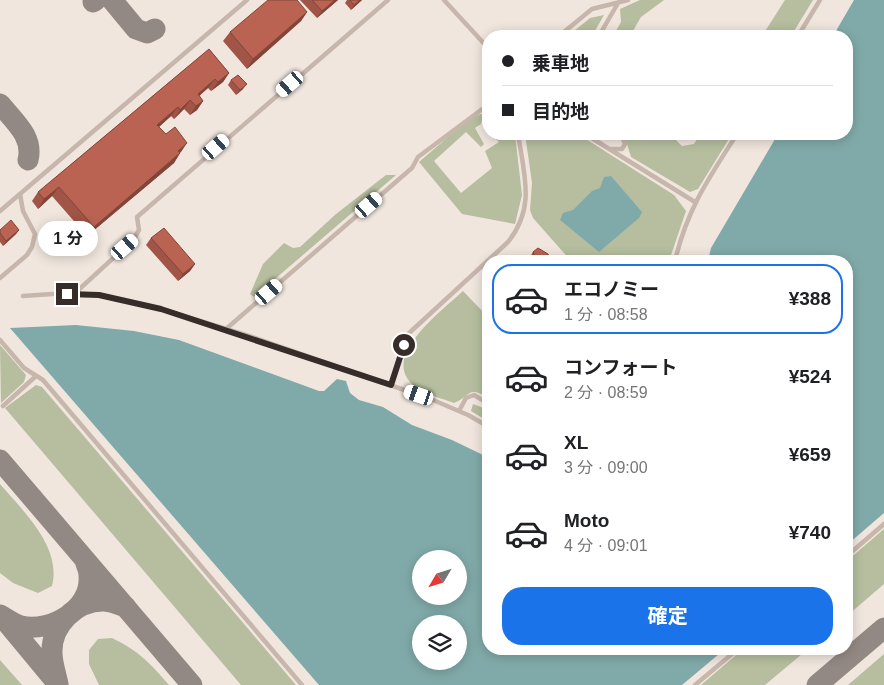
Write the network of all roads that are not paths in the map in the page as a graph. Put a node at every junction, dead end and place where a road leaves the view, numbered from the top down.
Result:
1 (247, 0) edge
2 (388, 0) edge
3 (444, 0) edge
4 (628, 0) edge
5 (820, 0) edge
6 (618, 3) junction
7 (566, 30) edge
8 (602, 30) edge
9 (802, 30) edge
10 (482, 42) edge
11 (482, 109) edge
12 (519, 140) edge
13 (595, 140) edge
14 (623, 140) edge
15 (733, 140) edge
16 (609, 149) junction
17 (20, 194) junction
18 (695, 202) junction
19 (0, 211) edge
20 (494, 255) edge
21 (677, 255) edge
22 (482, 266) edge
23 (0, 278) edge
24 (74, 294) junction
25 (23, 296) dead end
26 (226, 329) junction
27 (0, 340) edge
28 (36, 376) junction
29 (391, 385) junction
30 (482, 400) edge
31 (3, 406) dead end
32 (459, 411) junction
33 (482, 423) edge
34 (884, 524) edge
35 (853, 552) edge
36 (731, 655) edge
37 (302, 685) edge
38 (696, 685) edge

1 - 17 lane
2 - 24 lane
3 - 10 lane
4 - 6 lane
5 - 9 lane
6 - 7 lane
6 - 8 lane
11 - 26 lane
12 - 20 lane
13 - 16 lane
14 - 16 lane
15 - 18 lane
16 - 18 lane
17 - 19 lane
17 - 23 lane
18 - 21 lane
22 - 29 lane
24 - 25 lane
24 - 26 lane
26 - 29 lane
27 - 28 lane
28 - 31 lane
28 - 37 lane
29 - 32 lane
30 - 32 lane
32 - 33 lane
34 - 35 lane
36 - 38 lane

